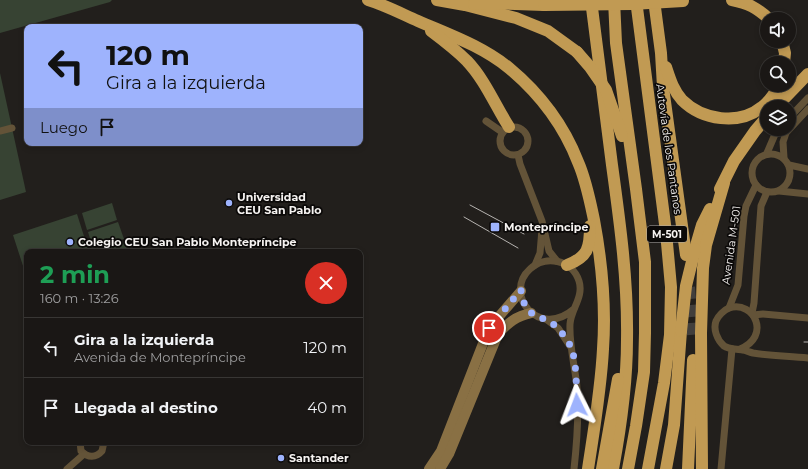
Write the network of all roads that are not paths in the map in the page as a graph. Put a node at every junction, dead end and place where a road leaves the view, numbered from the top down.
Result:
1 (368, 0) edge
2 (437, 0) edge
3 (591, 0) edge
4 (610, 0) edge
5 (614, 0) edge
6 (636, 0) edge
7 (654, 0) edge
8 (686, 0) edge
9 (732, 0) edge
10 (465, 5) junction
11 (761, 12) edge
12 (419, 22) junction
13 (616, 42) junction
14 (661, 53) junction
15 (808, 74) edge
16 (775, 92) edge
17 (808, 98) edge
18 (783, 100) edge
19 (808, 109) edge
20 (796, 111) edge
21 (486, 121) dead end
22 (760, 125) edge
23 (12, 128) dead end
24 (506, 129) junction
25 (0, 131) edge
26 (774, 136) edge
27 (767, 153) junction
28 (518, 155) junction
29 (784, 158) junction
30 (789, 165) junction
31 (808, 169) edge
32 (724, 183) junction
33 (756, 185) junction
34 (636, 189) junction
35 (779, 191) junction
36 (767, 192) junction
37 (808, 194) edge
38 (590, 199) junction
39 (542, 221) junction
40 (691, 252) junction
41 (562, 263) junction
42 (535, 264) junction
43 (521, 290) junction
44 (729, 308) junction
45 (574, 309) junction
46 (531, 313) junction
47 (752, 314) junction
48 (808, 318) edge
49 (547, 320) junction
50 (693, 335) tunnel mouth
51 (628, 341) junction
52 (572, 349) junction
53 (732, 349) junction
54 (740, 349) junction
55 (808, 358) edge
56 (692, 404) junction
57 (80, 445) edge
58 (104, 445) edge
59 (84, 454) junction
60 (67, 469) edge
61 (429, 469) edge
62 (440, 469) edge
63 (574, 469) edge
64 (588, 469) edge
65 (602, 469) edge
66 (613, 469) edge
67 (628, 469) edge
68 (648, 469) edge
69 (666, 469) edge
70 (681, 469) edge
71 (688, 469) edge
72 (702, 469) edge
73 (721, 469) edge

1 - 12 highway
2 - 10 highway
3 - 51 highway
4 - 13 highway
5 - 13 highway, M-501
6 - 68 highway, Autovía de los Pantanos / M-501
7 - 14 highway
8 - 10 highway, bridge
9 - 11 highway
10 - 34 highway, bridge
12 - 24 highway
12 - 38 highway
13 - 34 highway, M-501
14 - 16 highway
14 - 40 highway
15 - 18 highway
17 - 20 street
19 - 29 street
21 - 24 street
22 - 32 highway
23 - 25 street
24 - 28 street
24 - 28 street
26 - 27 street
27 - 29 street
27 - 33 street
28 - 39 street
29 - 30 street
30 - 31 street
30 - 35 street
32 - 40 highway
32 - 72 highway
33 - 36 street
33 - 44 street, Avenida M-501
34 - 67 highway, M-501
35 - 36 street
35 - 37 street
36 - 47 street
38 - 41 highway
38 - 64 highway
39 - 41 street
39 - 42 street
40 - 69 highway, bridge
41 - 42 street
41 - 45 street
42 - 43 street
43 - 46 street
43 - 61 street
44 - 47 street
44 - 53 street
45 - 49 street
45 - 52 street
46 - 49 street
46 - 62 street
47 - 48 street
47 - 54 street
49 - 52 street
50 - 56 highway
51 - 65 highway
51 - 66 highway
52 - 63 street
53 - 54 street
53 - 73 street
54 - 55 street
56 - 70 highway
56 - 71 highway
57 - 59 street
58 - 59 street
59 - 60 street

